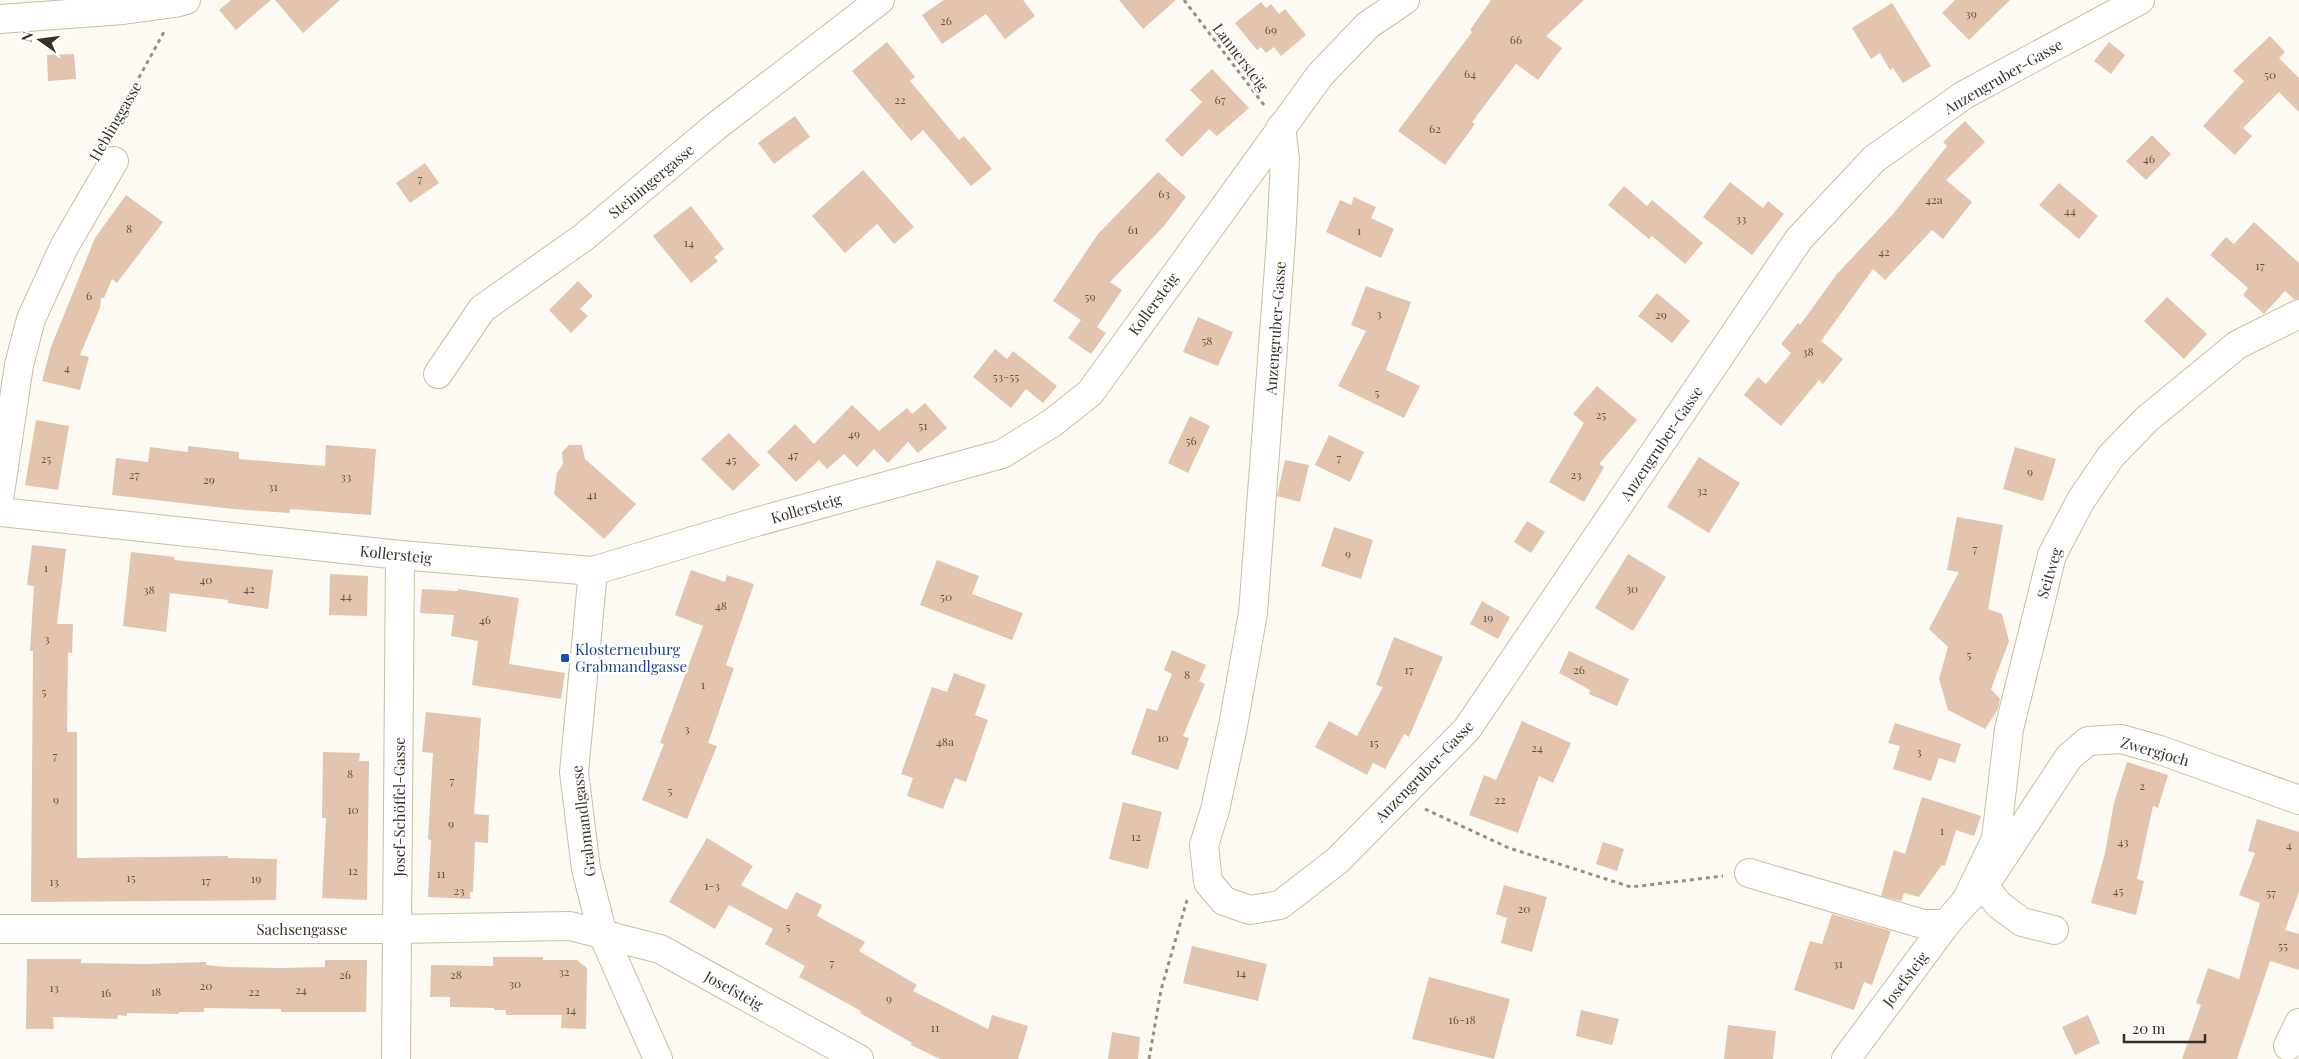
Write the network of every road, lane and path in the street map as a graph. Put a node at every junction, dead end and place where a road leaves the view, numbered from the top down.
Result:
1 (880, 0) edge
2 (1184, 0) edge
3 (1406, 0) edge
4 (2140, 0) edge
5 (181, 2) edge
6 (0, 19) edge
7 (1281, 127) junction
8 (110, 149) joint
9 (2299, 314) edge
10 (438, 374) dead end
11 (0, 493) edge
12 (0, 512) edge
13 (400, 555) junction
14 (593, 571) junction
15 (1400, 797) junction
16 (2299, 800) edge
17 (1749, 873) joint
18 (1208, 882) junction
19 (1975, 894) junction
20 (1946, 924) junction
21 (0, 929) edge
22 (398, 929) junction
23 (2054, 930) dead end
24 (603, 936) junction
25 (396, 1059) edge
26 (658, 1059) edge
27 (858, 1059) edge
28 (1149, 1059) edge
29 (1846, 1059) edge

1 - 10 street, Steiningergasse
2 - 7 path, Lannersteig
3 - 7 street, Kollersteig
4 - 15 street, Anzengruber-Gasse
5 - 6 street
5 - 8 path, Heblinggasse
7 - 14 street, Kollersteig
7 - 18 street, Anzengruber-Gasse
8 - 11 street, Heblinggasse
9 - 19 street, Seitweg
12 - 13 street, Kollersteig
13 - 14 street, Kollersteig
13 - 22 street, Josef-Schöffel-Gasse
14 - 24 street, Grabmandlgasse
15 - 17 path
15 - 18 street, Anzengruber-Gasse
16 - 19 street, Zwergjoch
17 - 20 street
18 - 28 path
19 - 20 street, Josefsteig
19 - 23 street
20 - 29 street, Josefsteig
21 - 22 street, Sachsengasse
22 - 24 street, Sachsengasse
22 - 25 street, Josef-Schöffel-Gasse
24 - 26 street, Grabmandlgasse
24 - 27 street, Josefsteig

